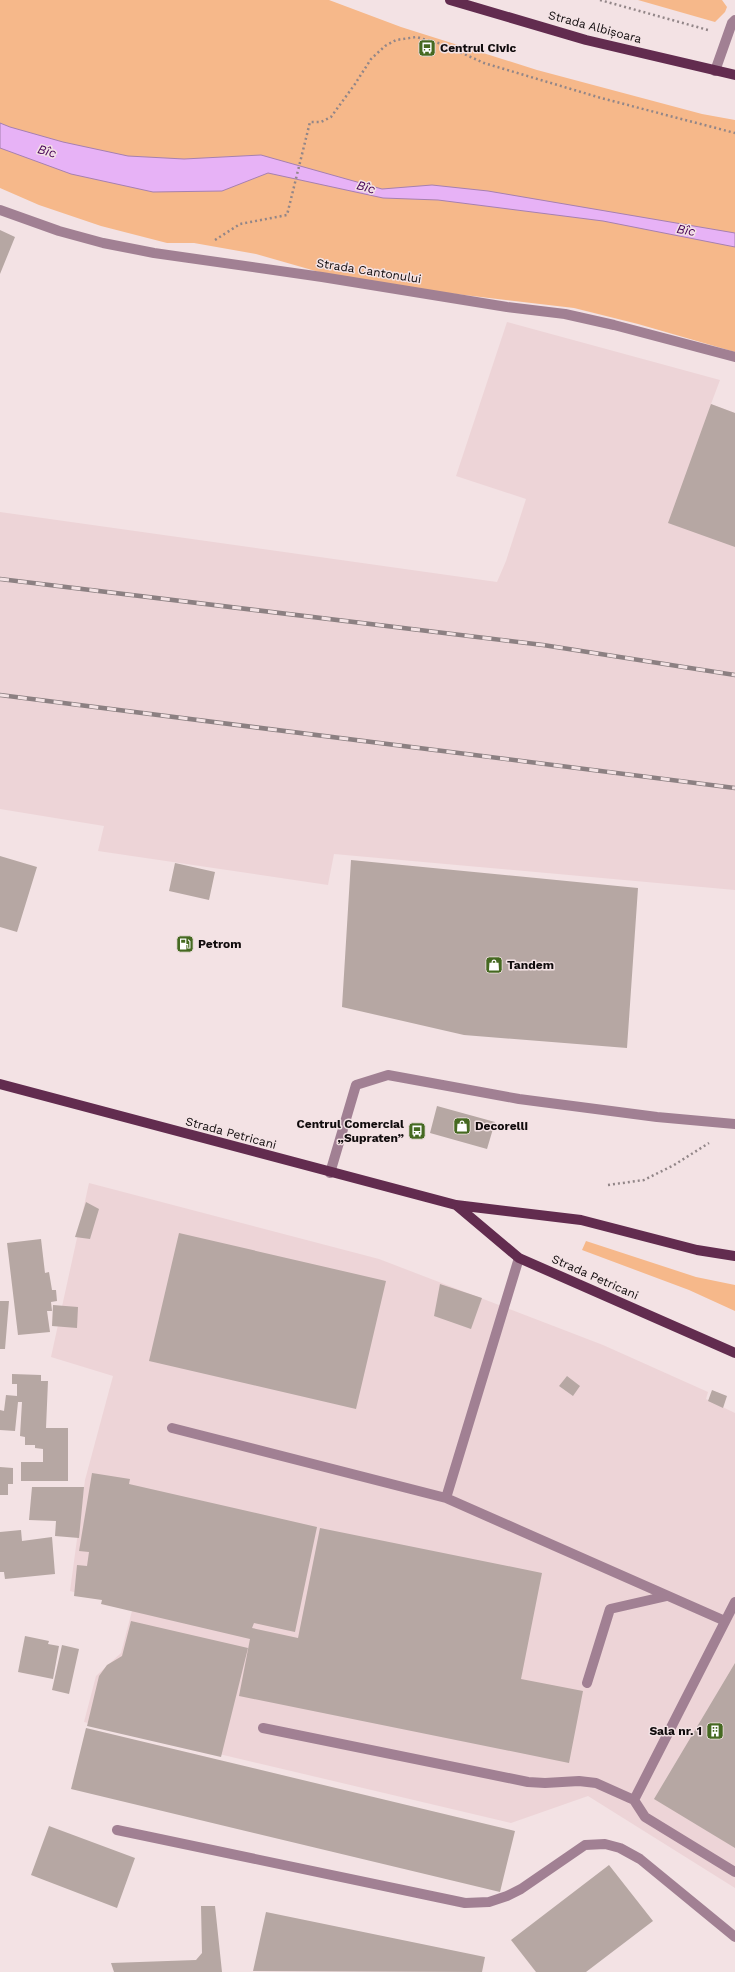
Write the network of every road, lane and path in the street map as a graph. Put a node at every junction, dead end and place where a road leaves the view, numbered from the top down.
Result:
1 (450, 0) edge
2 (600, 0) edge
3 (735, 20) edge
4 (728, 34) junction
5 (715, 71) junction
6 (735, 75) edge
7 (735, 133) edge
8 (0, 210) edge
9 (185, 257) junction
10 (735, 357) edge
11 (0, 1084) edge
12 (734, 1124) edge
13 (330, 1173) junction
14 (608, 1185) dead end
15 (456, 1205) junction
16 (735, 1256) edge
17 (519, 1258) junction
18 (735, 1353) edge
19 (172, 1428) dead end
20 (446, 1498) junction
21 (667, 1596) junction
22 (735, 1602) edge
23 (725, 1621) junction
24 (587, 1683) dead end
25 (263, 1728) dead end
26 (634, 1800) junction
27 (117, 1830) dead end
28 (735, 1872) edge
29 (735, 1937) edge

1 - 5 main road, Strada Albișoara
2 - 4 path
3 - 4 street
4 - 5 street
5 - 6 main road, Strada Albișoara
7 - 9 path
8 - 9 street, Strada Cantonului
9 - 10 street, Strada Cantonului
11 - 13 main road, Strada Petricani
12 - 13 street
12 - 14 path
13 - 15 main road, Strada Petricani
15 - 16 main road, Strada Petricani
15 - 17 main road, Strada Petricani
17 - 18 main road, Strada Petricani
17 - 20 street
19 - 20 street
20 - 21 street
21 - 23 street
21 - 24 street
22 - 23 street
23 - 26 street
25 - 26 street
26 - 28 street
27 - 29 street

